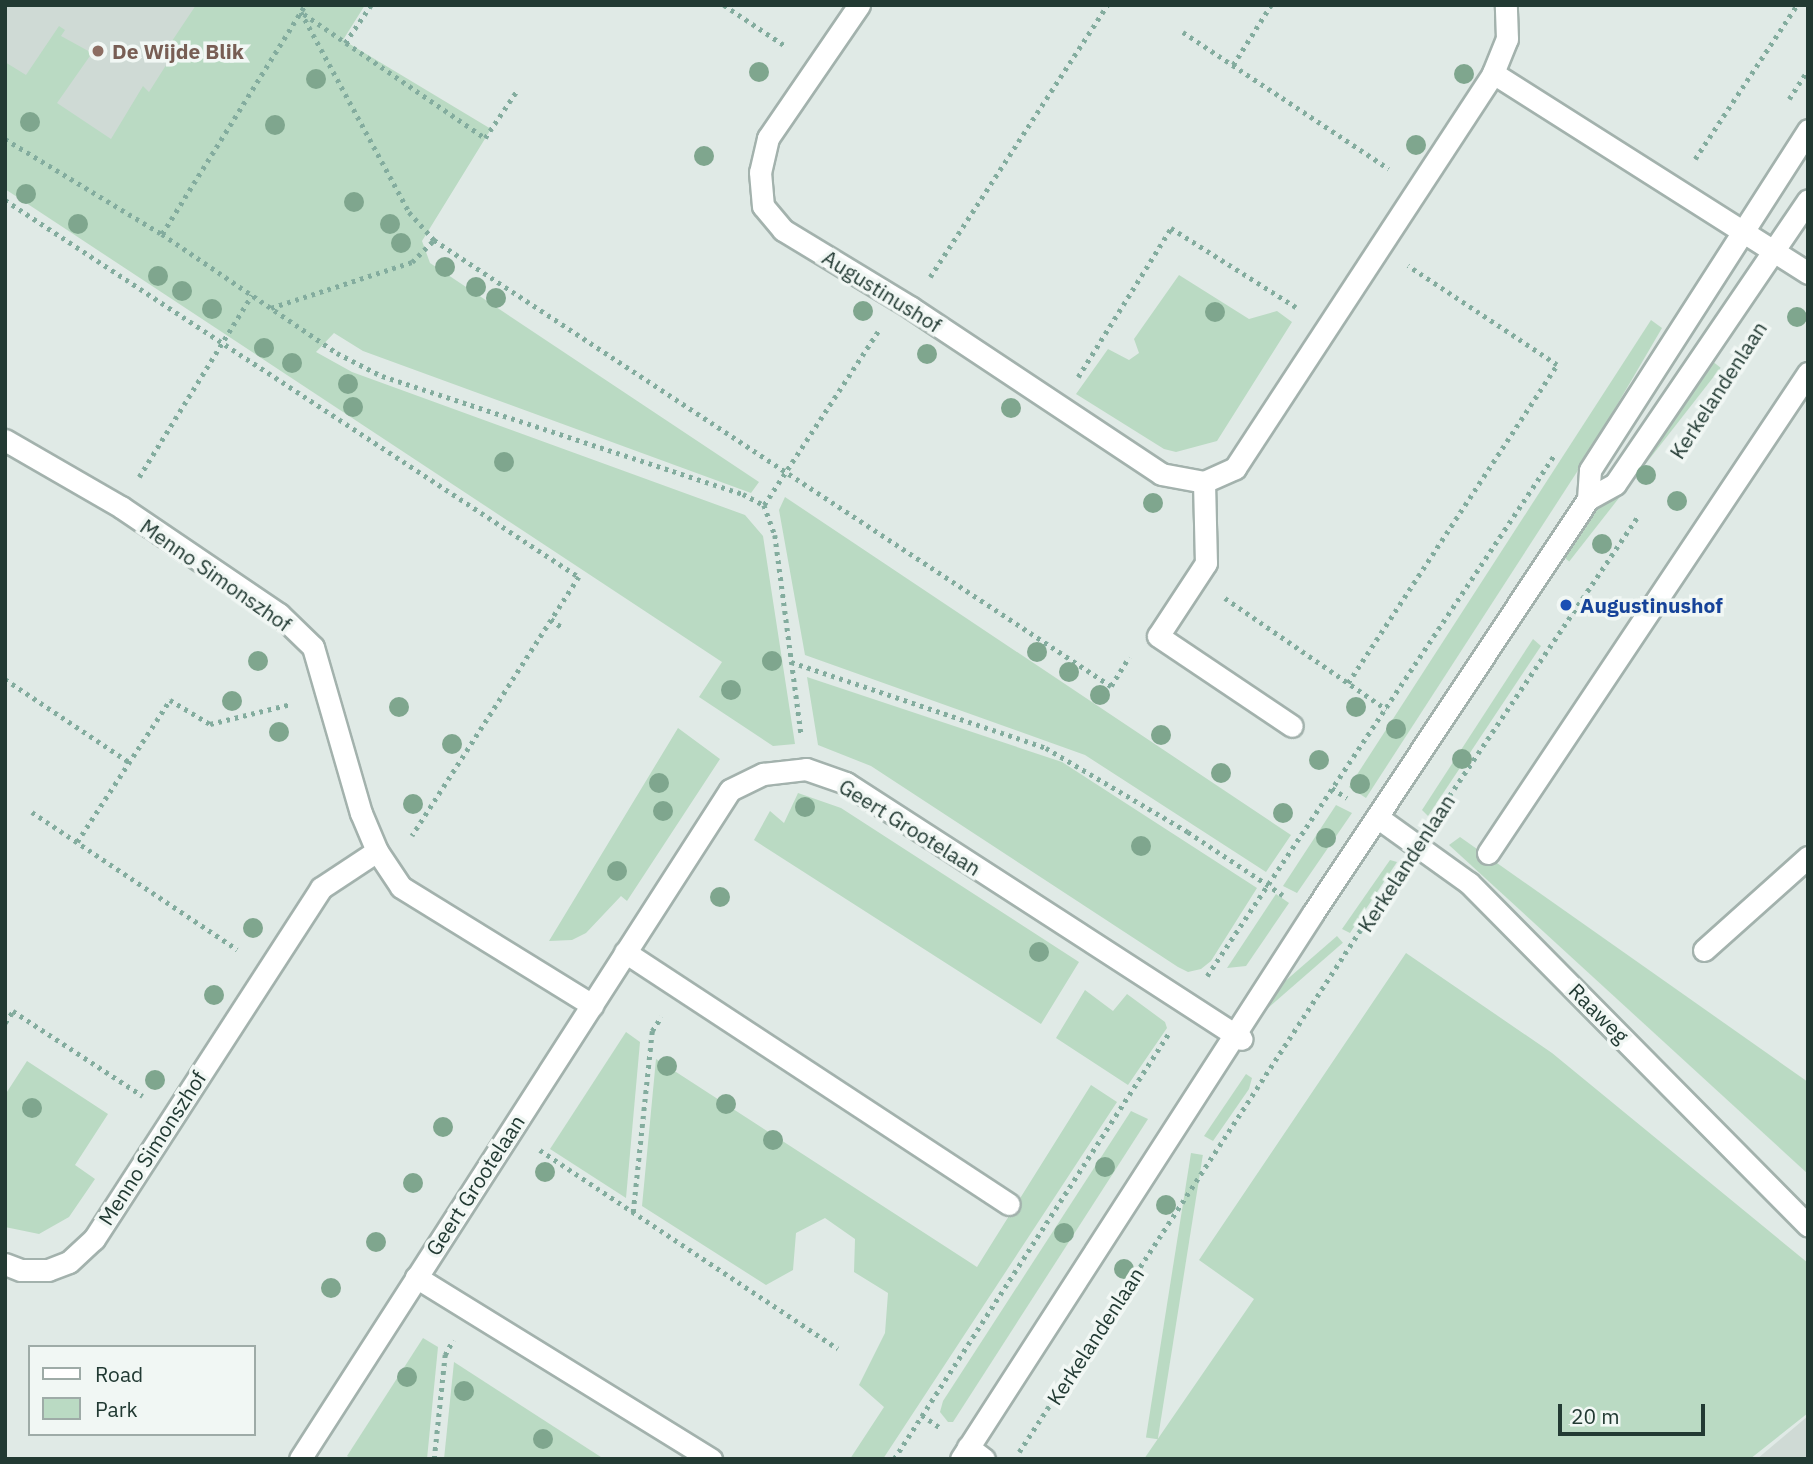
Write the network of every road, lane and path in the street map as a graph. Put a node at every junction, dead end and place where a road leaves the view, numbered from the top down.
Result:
1 (305, 5) edge
2 (371, 5) edge
3 (724, 5) edge
4 (859, 5) edge
5 (1107, 5) edge
6 (1271, 5) edge
7 (1506, 5) edge
8 (1797, 5) edge
9 (301, 12) junction
10 (1183, 32) dead end
11 (345, 43) junction
12 (1233, 65) junction
13 (817, 67) junction
14 (1493, 73) junction
15 (518, 89) dead end
16 (1808, 130) edge
17 (5, 139) edge
18 (1416, 187) junction
19 (1675, 190) junction
20 (5, 200) edge
21 (1808, 200) edge
22 (162, 234) junction
23 (1747, 234) junction
24 (434, 240) junction
25 (1378, 246) junction
26 (1774, 251) junction
27 (1808, 273) edge
28 (252, 295) junction
29 (905, 304) junction
30 (271, 308) junction
31 (1327, 326) junction
32 (223, 342) junction
33 (1808, 373) edge
34 (1060, 407) junction
35 (5, 440) edge
36 (786, 472) junction
37 (1204, 482) junction
38 (1588, 499) junction
39 (1646, 502) dead end
40 (764, 505) junction
41 (121, 507) junction
42 (1196, 579) junction
43 (551, 619) junction
44 (564, 629) dead end
45 (1158, 636) junction
46 (791, 662) junction
47 (5, 679) edge
48 (1348, 683) junction
49 (327, 695) junction
50 (1386, 709) dead end
51 (1292, 726) dead end
52 (130, 762) junction
53 (806, 769) junction
54 (1332, 788) dead end
55 (32, 812) dead end
56 (1377, 817) junction
57 (77, 842) junction
58 (1416, 846) junction
59 (377, 851) junction
60 (1488, 853) dead end
61 (1808, 857) edge
62 (1269, 885) junction
63 (1704, 950) dead end
64 (625, 953) junction
65 (267, 970) junction
66 (679, 988) junction
67 (592, 1005) junction
68 (1187, 1005) junction
69 (5, 1023) edge
70 (1237, 1037) junction
71 (173, 1115) junction
72 (511, 1130) junction
73 (1009, 1204) dead end
74 (634, 1212) junction
75 (1808, 1225) edge
76 (5, 1264) edge
77 (416, 1277) junction
78 (470, 1310) junction
79 (838, 1349) dead end
80 (971, 1455) edge
81 (300, 1459) edge
82 (434, 1459) edge
83 (711, 1459) edge
84 (894, 1459) edge
85 (1015, 1459) edge

1 - 9 path
2 - 11 path
3 - 13 path
4 - 13 street, Augustinushof
5 - 29 path
6 - 12 path
7 - 14 street
8 - 19 path
9 - 11 path
9 - 22 path
9 - 24 path
10 - 12 path
11 - 15 path
12 - 18 path
13 - 29 street, Augustinushof
14 - 18 street
14 - 19 street
16 - 23 street, Kerkelandenlaan
17 - 22 path
18 - 25 street
19 - 23 street
20 - 32 path
21 - 26 street, Kerkelandenlaan
22 - 28 path
23 - 26 street
23 - 38 street, Kerkelandenlaan
24 - 30 path
24 - 36 path
25 - 31 street
25 - 48 path
26 - 27 street
26 - 38 street, Kerkelandenlaan
28 - 30 path
28 - 32 path
29 - 34 street, Augustinushof
29 - 36 path
30 - 40 path
31 - 34 path
31 - 37 street
32 - 41 path
32 - 43 path
33 - 60 street
34 - 37 street, Augustinushof
35 - 41 street, Menno Simonszhof
36 - 40 path
36 - 45 path
37 - 42 street
38 - 56 street, Kerkelandenlaan
39 - 58 path, Kerkelandenlaan
40 - 46 path
41 - 49 street, Menno Simonszhof
42 - 45 street
42 - 48 path
43 - 44 path
43 - 59 path
45 - 51 street
46 - 53 path
46 - 62 path
47 - 52 path
48 - 50 path
49 - 52 path
49 - 59 street, Menno Simonszhof
52 - 57 path
53 - 64 street, Geert Grootelaan
53 - 68 street, Geert Grootelaan
54 - 62 path
55 - 57 path
56 - 58 street, Raaweg
56 - 70 street, Kerkelandenlaan
57 - 65 path
58 - 75 street, Raaweg
58 - 85 path, Kerkelandenlaan
59 - 65 street, Menno Simonszhof
59 - 67 street, Menno Simonszhof
61 - 63 street
62 - 68 path
64 - 66 street
64 - 67 street, Geert Grootelaan
65 - 71 street, Menno Simonszhof
66 - 73 street
66 - 74 path
67 - 72 street, Geert Grootelaan
68 - 70 street, Geert Grootelaan
68 - 84 path
69 - 71 path
70 - 80 street, Kerkelandenlaan
71 - 76 street, Menno Simonszhof
72 - 74 path
72 - 77 street, Geert Grootelaan
74 - 79 path
77 - 78 street, Geert Grootelaan
77 - 81 street, Geert Grootelaan
78 - 82 path
78 - 83 street, Geert Grootelaan

